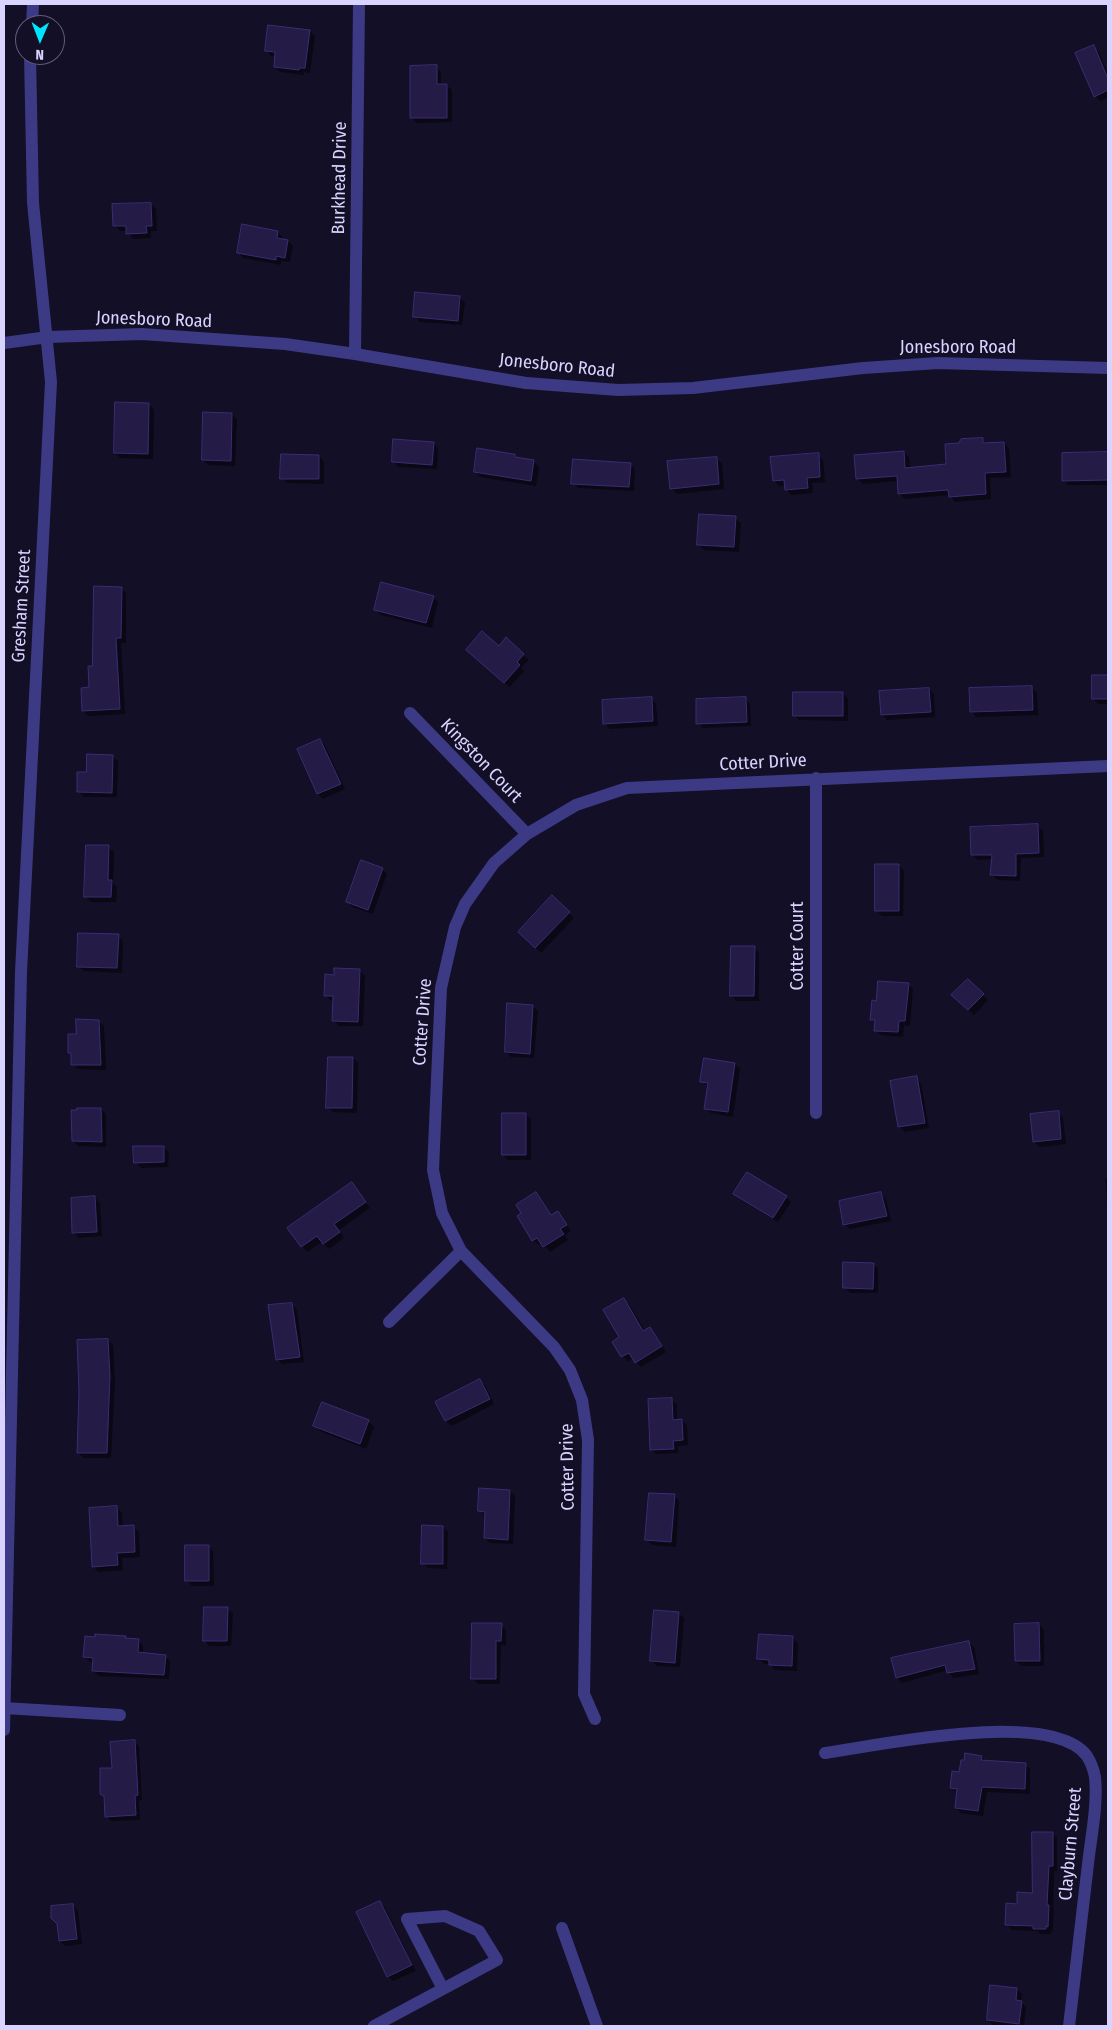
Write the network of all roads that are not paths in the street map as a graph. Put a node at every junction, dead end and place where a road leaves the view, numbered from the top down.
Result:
1 (359, 4) edge
2 (30, 65) edge
3 (48, 337) junction
4 (4, 344) edge
5 (355, 354) junction
6 (1108, 368) edge
7 (410, 712) dead end
8 (1108, 766) edge
9 (816, 778) junction
10 (528, 834) junction
11 (816, 1113) dead end
12 (461, 1251) junction
13 (389, 1322) dead end
14 (4, 1708) edge
15 (120, 1715) dead end
16 (594, 1718) dead end
17 (4, 1730) edge
18 (826, 1753) dead end
19 (562, 1928) dead end
20 (443, 1989) junction
21 (374, 2026) edge
22 (597, 2026) edge
23 (1069, 2026) edge

1 - 5 street, Burkhead Drive
2 - 3 street, Gresham Street
3 - 4 street, Jonesboro Road
3 - 5 street, Jonesboro Road
3 - 14 street, Gresham Street
5 - 6 street, Jonesboro Road
7 - 10 street, Kingston Court
8 - 9 street, Cotter Drive
9 - 10 street, Cotter Drive
9 - 11 street, Cotter Court
10 - 12 street, Cotter Drive
12 - 13 street
12 - 16 street, Cotter Drive
14 - 15 street
14 - 17 street, Gresham Street
18 - 23 street, Clayburn Street
19 - 22 street
20 - 20 street
20 - 21 street

